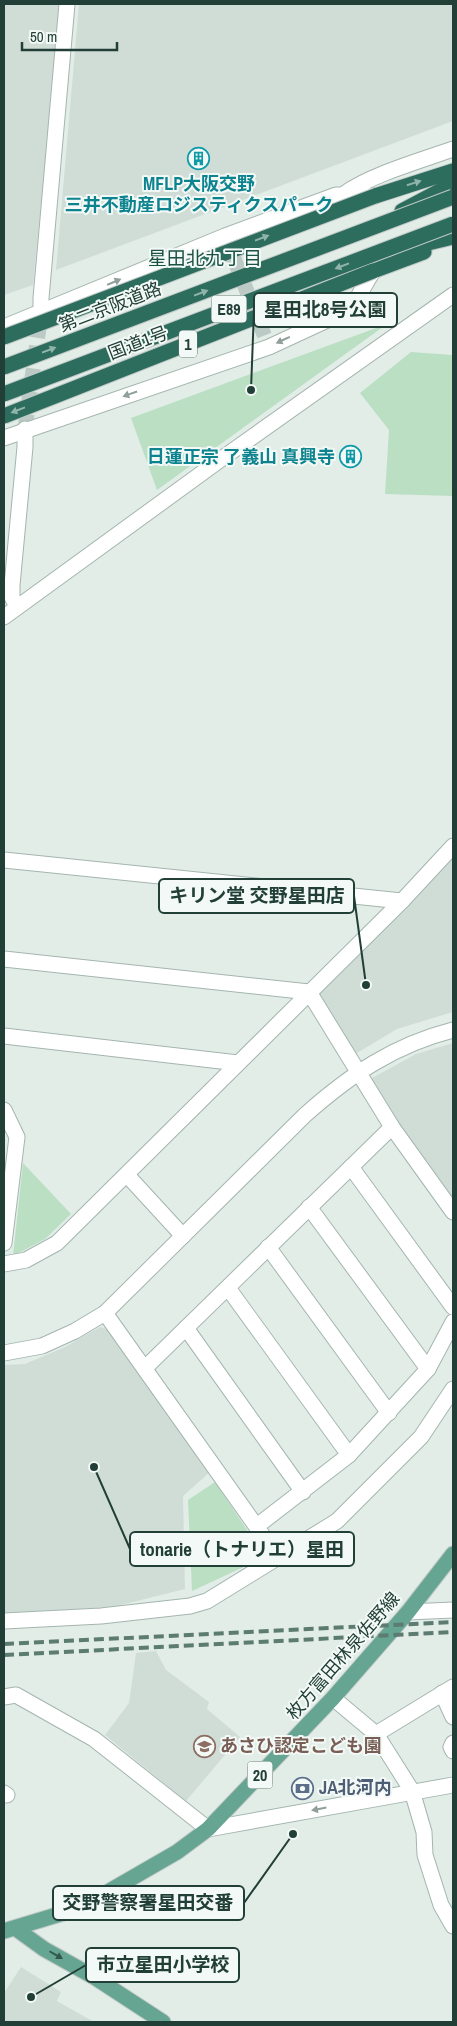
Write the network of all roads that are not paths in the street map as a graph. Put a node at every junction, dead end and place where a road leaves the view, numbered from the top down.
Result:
1 (67, 4) edge
2 (453, 149) edge
3 (453, 171) edge
4 (453, 184) edge
5 (344, 194) junction
6 (375, 196) junction
7 (453, 197) edge
8 (453, 224) edge
9 (358, 233) junction
10 (453, 239) edge
11 (368, 256) junction
12 (373, 271) junction
13 (453, 295) edge
14 (41, 313) junction
15 (4, 327) edge
16 (4, 337) edge
17 (4, 367) edge
18 (4, 394) edge
19 (4, 416) edge
20 (25, 429) junction
21 (4, 438) edge
22 (17, 607) junction
23 (4, 617) edge
24 (453, 846) edge
25 (4, 860) edge
26 (402, 901) junction
27 (4, 959) edge
28 (309, 992) junction
29 (453, 1030) edge
30 (4, 1036) edge
31 (238, 1064) junction
32 (357, 1073) junction
33 (4, 1110) edge
34 (392, 1127) junction
35 (351, 1167) junction
36 (127, 1175) junction
37 (309, 1207) junction
38 (453, 1212) edge
39 (183, 1236) junction
40 (4, 1243) edge
41 (268, 1247) junction
42 (4, 1264) edge
43 (228, 1288) junction
44 (453, 1307) edge
45 (105, 1313) junction
46 (453, 1322) edge
47 (186, 1328) junction
48 (4, 1353) edge
49 (145, 1368) junction
50 (428, 1369) junction
51 (453, 1389) edge
52 (389, 1413) junction
53 (348, 1456) junction
54 (303, 1492) junction
55 (257, 1526) junction
56 (453, 1554) edge
57 (278, 1557) junction
58 (453, 1610) edge
59 (408, 1612) junction
60 (4, 1621) edge
61 (447, 1690) edge
62 (4, 1697) edge
63 (333, 1698) junction
64 (453, 1717) edge
65 (376, 1734) junction
66 (453, 1743) edge
67 (453, 1751) edge
68 (453, 1785) edge
69 (412, 1791) junction
70 (208, 1829) junction
71 (453, 1926) edge
72 (10, 1929) edge
73 (163, 2022) edge

1 - 14 street
2 - 5 street
6 -> 3 highway
4 - 9 highway, bridge
5 - 6 street
14 -> 5 street
16 -> 6 highway, bridge
7 - 9 highway, 第二京阪道路 / E89, bridge
8 - 11 highway, E89, bridge
17 -> 9 highway, 第二京阪道路 / E89, bridge
10 - 11 highway, bridge
10 - 12 highway, 国道1号 / 1
11 -> 18 highway, E89, bridge
12 -> 19 highway, 国道1号 / 1, bridge
12 -> 20 street
13 - 22 street
14 - 15 street
20 - 21 street
20 - 22 street
22 - 23 street
24 - 26 street
25 - 26 street
26 - 28 street
27 - 28 street
28 - 31 street
28 - 32 street
29 - 32 street
30 - 31 street
31 - 36 street
32 - 34 street
32 - 39 street
33 - 40 street
34 - 35 street
34 - 38 street
35 - 37 street
35 - 44 street
36 - 39 street
36 - 42 street
37 - 41 street
37 - 50 street
39 - 45 street
41 - 43 street
41 - 52 street
43 - 47 street
43 - 53 street
45 - 48 street
45 - 49 street
46 - 50 street
47 - 49 street
47 - 54 street
49 - 55 street
50 - 52 street
51 - 57 street
52 - 53 street
53 - 54 street
54 - 55 street
55 - 57 street
56 - 59 main road, 枚方富田林泉佐野線 / 20
57 - 60 street
58 - 59 street
59 - 63 main road, 枚方富田林泉佐野線 / 20
61 - 64 street
61 - 65 street
62 - 70 street
63 - 65 street
63 - 70 main road, 枚方富田林泉佐野線 / 20
65 - 69 street
66 - 67 street
68 - 69 street
69 -> 70 street
69 - 71 street
70 - 72 main road, 枚方富田林泉佐野線 / 20
72 -> 73 main road

